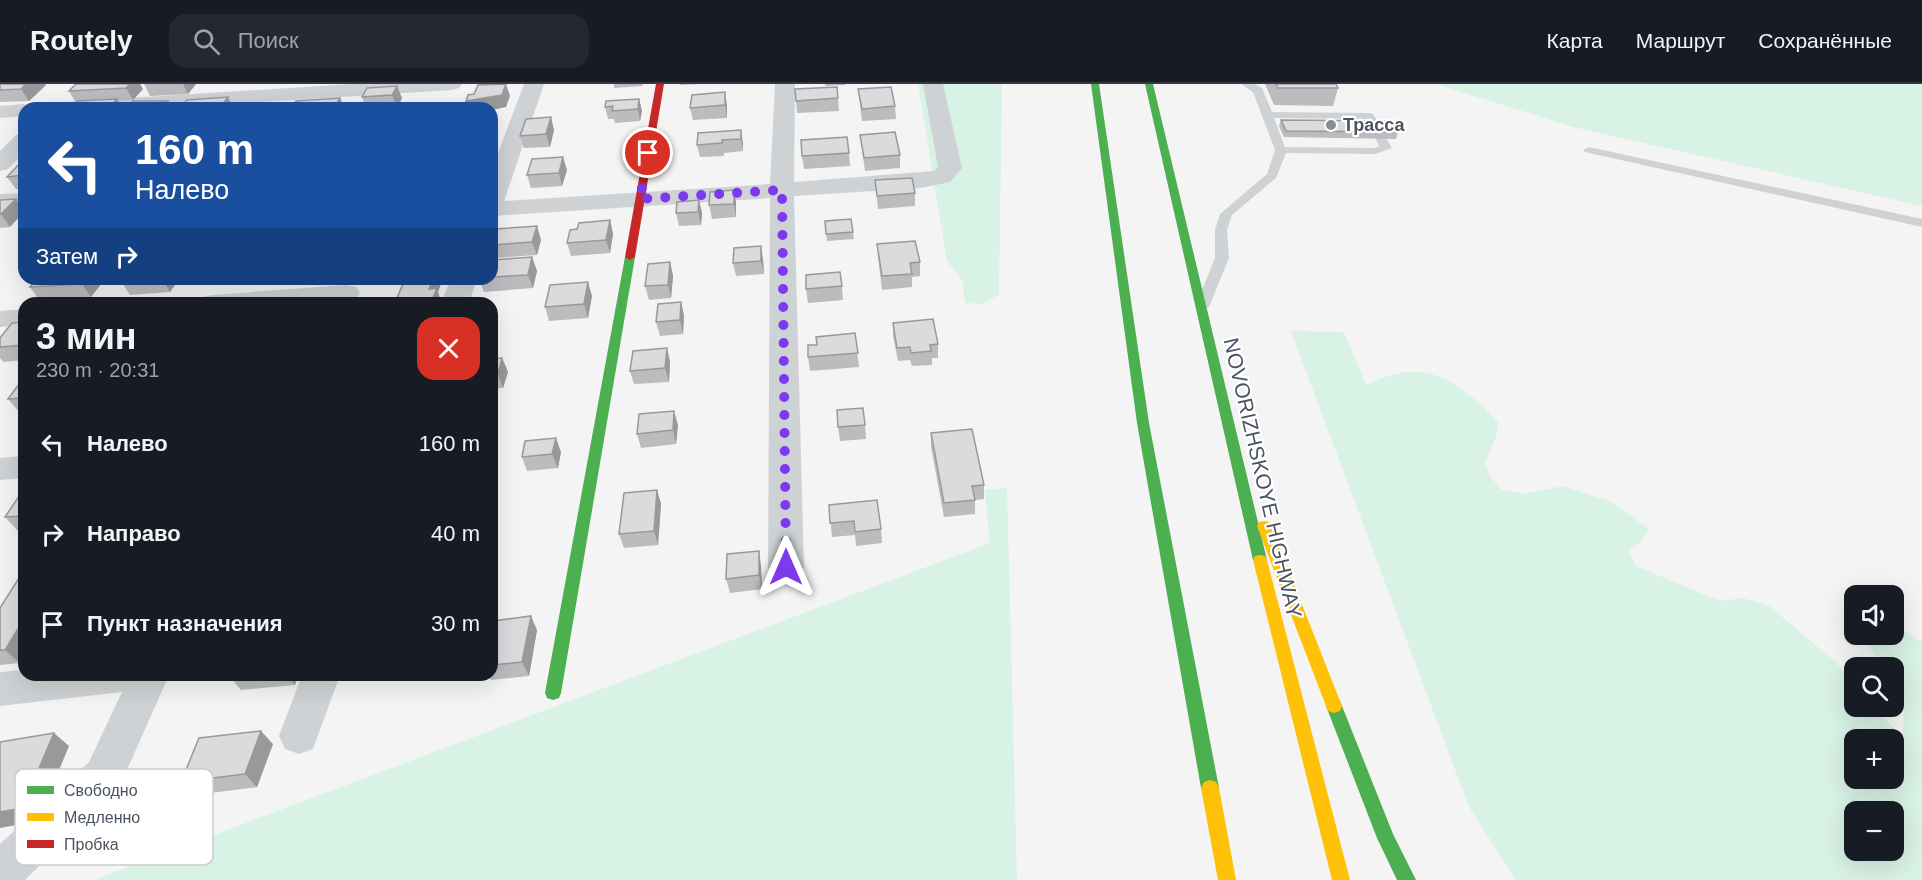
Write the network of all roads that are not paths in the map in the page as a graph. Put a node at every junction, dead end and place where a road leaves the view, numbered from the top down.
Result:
1 (82, 84) edge
2 (452, 84) edge
3 (534, 84) edge
4 (660, 84) edge
5 (785, 84) edge
6 (933, 84) edge
7 (1095, 84) edge
8 (1149, 84) edge
9 (1246, 84) edge
10 (63, 102) edge
11 (162, 102) edge
12 (444, 102) edge
13 (18, 111) edge
14 (0, 112) edge
15 (1267, 115) junction
16 (1293, 115) junction
17 (1318, 115) junction
18 (1343, 116) junction
19 (1323, 126) edge
20 (1348, 127) edge
21 (1375, 127) edge
22 (1328, 138) edge
23 (1354, 138) edge
24 (1381, 138) edge
25 (18, 146) edge
26 (1281, 150) junction
27 (1589, 150) dead end
28 (1308, 151) junction
29 (1334, 151) junction
30 (1361, 151) junction
31 (0, 164) edge
32 (498, 184) edge
33 (782, 190) junction
34 (640, 199) junction
35 (18, 200) edge
36 (0, 201) edge
37 (498, 208) edge
38 (1922, 223) edge
39 (347, 292) edge
40 (286, 297) edge
41 (1202, 307) junction
42 (18, 318) edge
43 (0, 319) edge
44 (1238, 462) junction
45 (18, 468) edge
46 (0, 469) edge
47 (786, 567) dead end
48 (73, 681) edge
49 (147, 681) edge
50 (319, 681) edge
51 (0, 689) edge
52 (553, 693) dead end
53 (299, 736) dead end
54 (107, 769) edge
55 (15, 860) edge
56 (0, 872) edge
57 (1227, 880) edge
58 (1341, 880) edge
59 (1407, 880) edge

1 - 10 street
2 - 11 street
2 - 12 street
3 - 32 street
4 - 34 main road
5 - 33 street
6 - 33 street
7 - 57 main road
8 - 41 main road, NOVORIZHSKOYE HIGHWAY
9 - 15 lane
13 - 14 street
15 - 16 lane
15 - 26 lane
16 - 17 lane
16 - 28 lane
17 - 18 lane
17 - 19 lane
18 - 20 lane
18 - 21 lane
22 - 29 lane
23 - 30 lane
24 - 30 lane
25 - 31 street
26 - 28 lane
26 - 41 lane
27 - 38 lane
28 - 29 lane
29 - 30 lane
33 - 34 street
33 - 47 street
34 - 37 street
34 - 52 main road
35 - 36 street
39 - 40 street
41 - 44 main road, NOVORIZHSKOYE HIGHWAY
42 - 43 street
44 - 58 main road, NOVORIZHSKOYE HIGHWAY
44 - 59 main road
45 - 46 street
48 - 51 street
49 - 54 street
50 - 53 street
55 - 56 street

